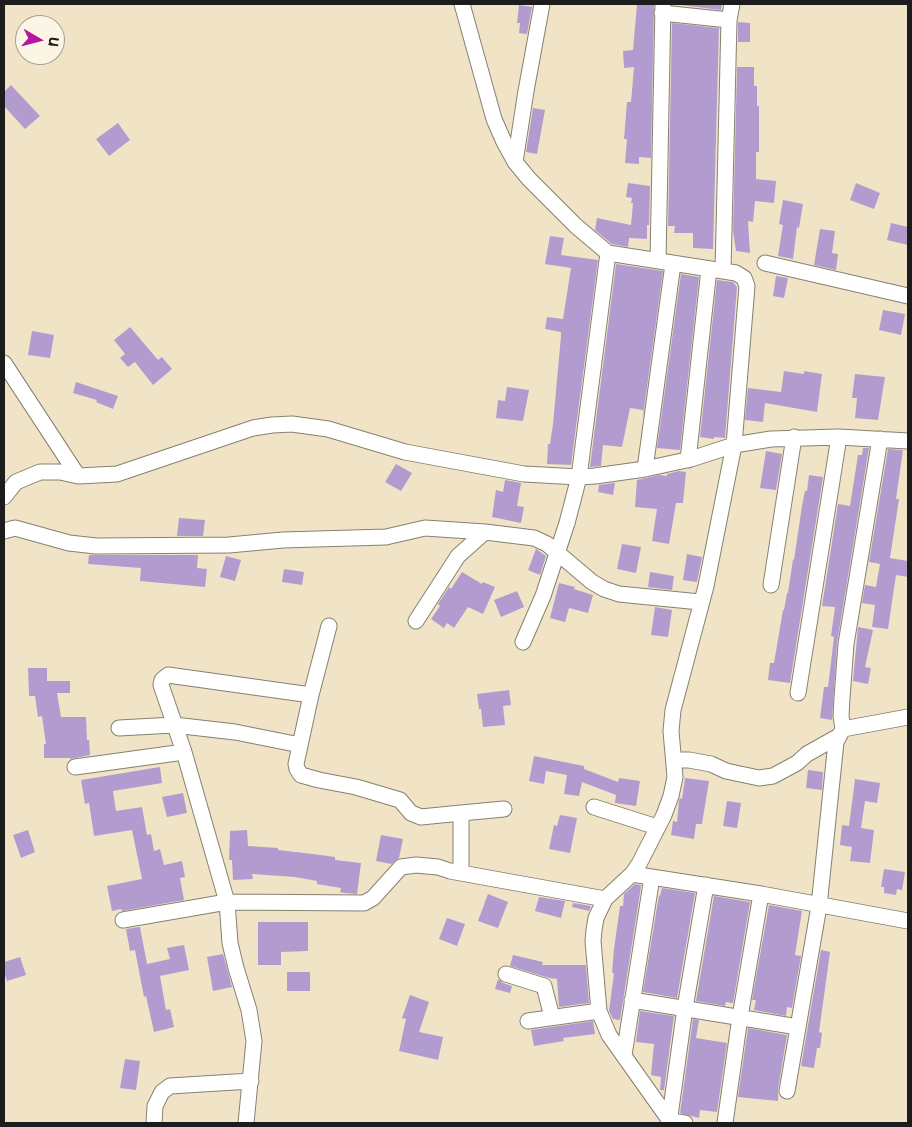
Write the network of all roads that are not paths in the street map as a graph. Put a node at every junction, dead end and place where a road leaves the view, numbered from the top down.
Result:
1 (462, 4) edge
2 (542, 4) edge
3 (732, 4) edge
4 (663, 8) edge
5 (729, 20) junction
6 (515, 162) junction
7 (608, 253) junction
8 (658, 260) junction
9 (765, 263) dead end
10 (673, 264) junction
11 (716, 270) junction
12 (908, 296) edge
13 (4, 363) edge
14 (839, 437) junction
15 (794, 438) junction
16 (880, 439) junction
17 (908, 441) edge
18 (734, 445) junction
19 (688, 460) junction
20 (645, 469) junction
21 (78, 476) junction
22 (578, 477) junction
23 (4, 497) edge
24 (4, 531) edge
25 (485, 532) junction
26 (557, 553) junction
27 (771, 585) dead end
28 (700, 602) junction
29 (416, 621) dead end
30 (329, 626) dead end
31 (523, 642) dead end
32 (798, 694) dead end
33 (311, 695) junction
34 (908, 717) edge
35 (174, 725) junction
36 (119, 728) dead end
37 (841, 732) junction
38 (300, 745) junction
39 (184, 752) junction
40 (674, 760) junction
41 (75, 767) dead end
42 (594, 807) dead end
43 (504, 809) dead end
44 (460, 813) junction
45 (656, 828) junction
46 (461, 873) junction
47 (632, 874) junction
48 (652, 877) junction
49 (706, 885) junction
50 (761, 894) junction
51 (605, 899) junction
52 (227, 902) junction
53 (819, 906) junction
54 (123, 920) dead end
55 (908, 921) edge
56 (506, 974) dead end
57 (632, 1000) junction
58 (685, 1008) junction
59 (599, 1010) junction
60 (552, 1017) junction
61 (740, 1017) junction
62 (528, 1021) dead end
63 (798, 1027) junction
64 (624, 1055) junction
65 (250, 1082) junction
66 (787, 1091) dead end
67 (669, 1122) edge
68 (154, 1123) edge
69 (246, 1123) edge
70 (685, 1123) edge
71 (725, 1123) edge

1 - 6 street
2 - 6 street
3 - 5 street
4 - 5 street
4 - 8 street
5 - 11 street
6 - 7 street
7 - 8 street
7 - 22 street
8 - 10 street
9 - 12 street
10 - 11 street
10 - 20 street
11 - 18 street
11 - 19 street
13 - 21 street
14 - 15 street
14 - 16 street
14 - 32 street
15 - 18 street
15 - 27 street
16 - 17 street
16 - 37 street
18 - 19 street
18 - 28 street
19 - 20 street
20 - 22 street
21 - 22 street
21 - 23 street
22 - 26 street
24 - 25 street
25 - 26 street
25 - 29 street
26 - 28 street
26 - 31 street
28 - 40 street
30 - 33 street
33 - 35 street
33 - 38 street
34 - 37 street
35 - 36 street
35 - 38 street
35 - 39 street
37 - 40 street
37 - 53 street
38 - 44 street
39 - 41 street
39 - 52 street
40 - 45 street
42 - 45 street
43 - 44 street
44 - 46 street
45 - 47 street
46 - 51 street
46 - 52 street
47 - 48 street
47 - 51 street
48 - 49 street
48 - 57 street
49 - 50 street
49 - 58 street
50 - 53 street
50 - 61 street
51 - 59 street
52 - 54 street
52 - 65 street
53 - 55 street
53 - 63 street
56 - 60 street
57 - 58 street
57 - 64 street
58 - 61 street
58 - 67 street
59 - 60 street
59 - 64 street
60 - 62 street
61 - 63 street
61 - 71 street
63 - 66 street
64 - 67 street
65 - 68 street
65 - 69 street
67 - 70 street

